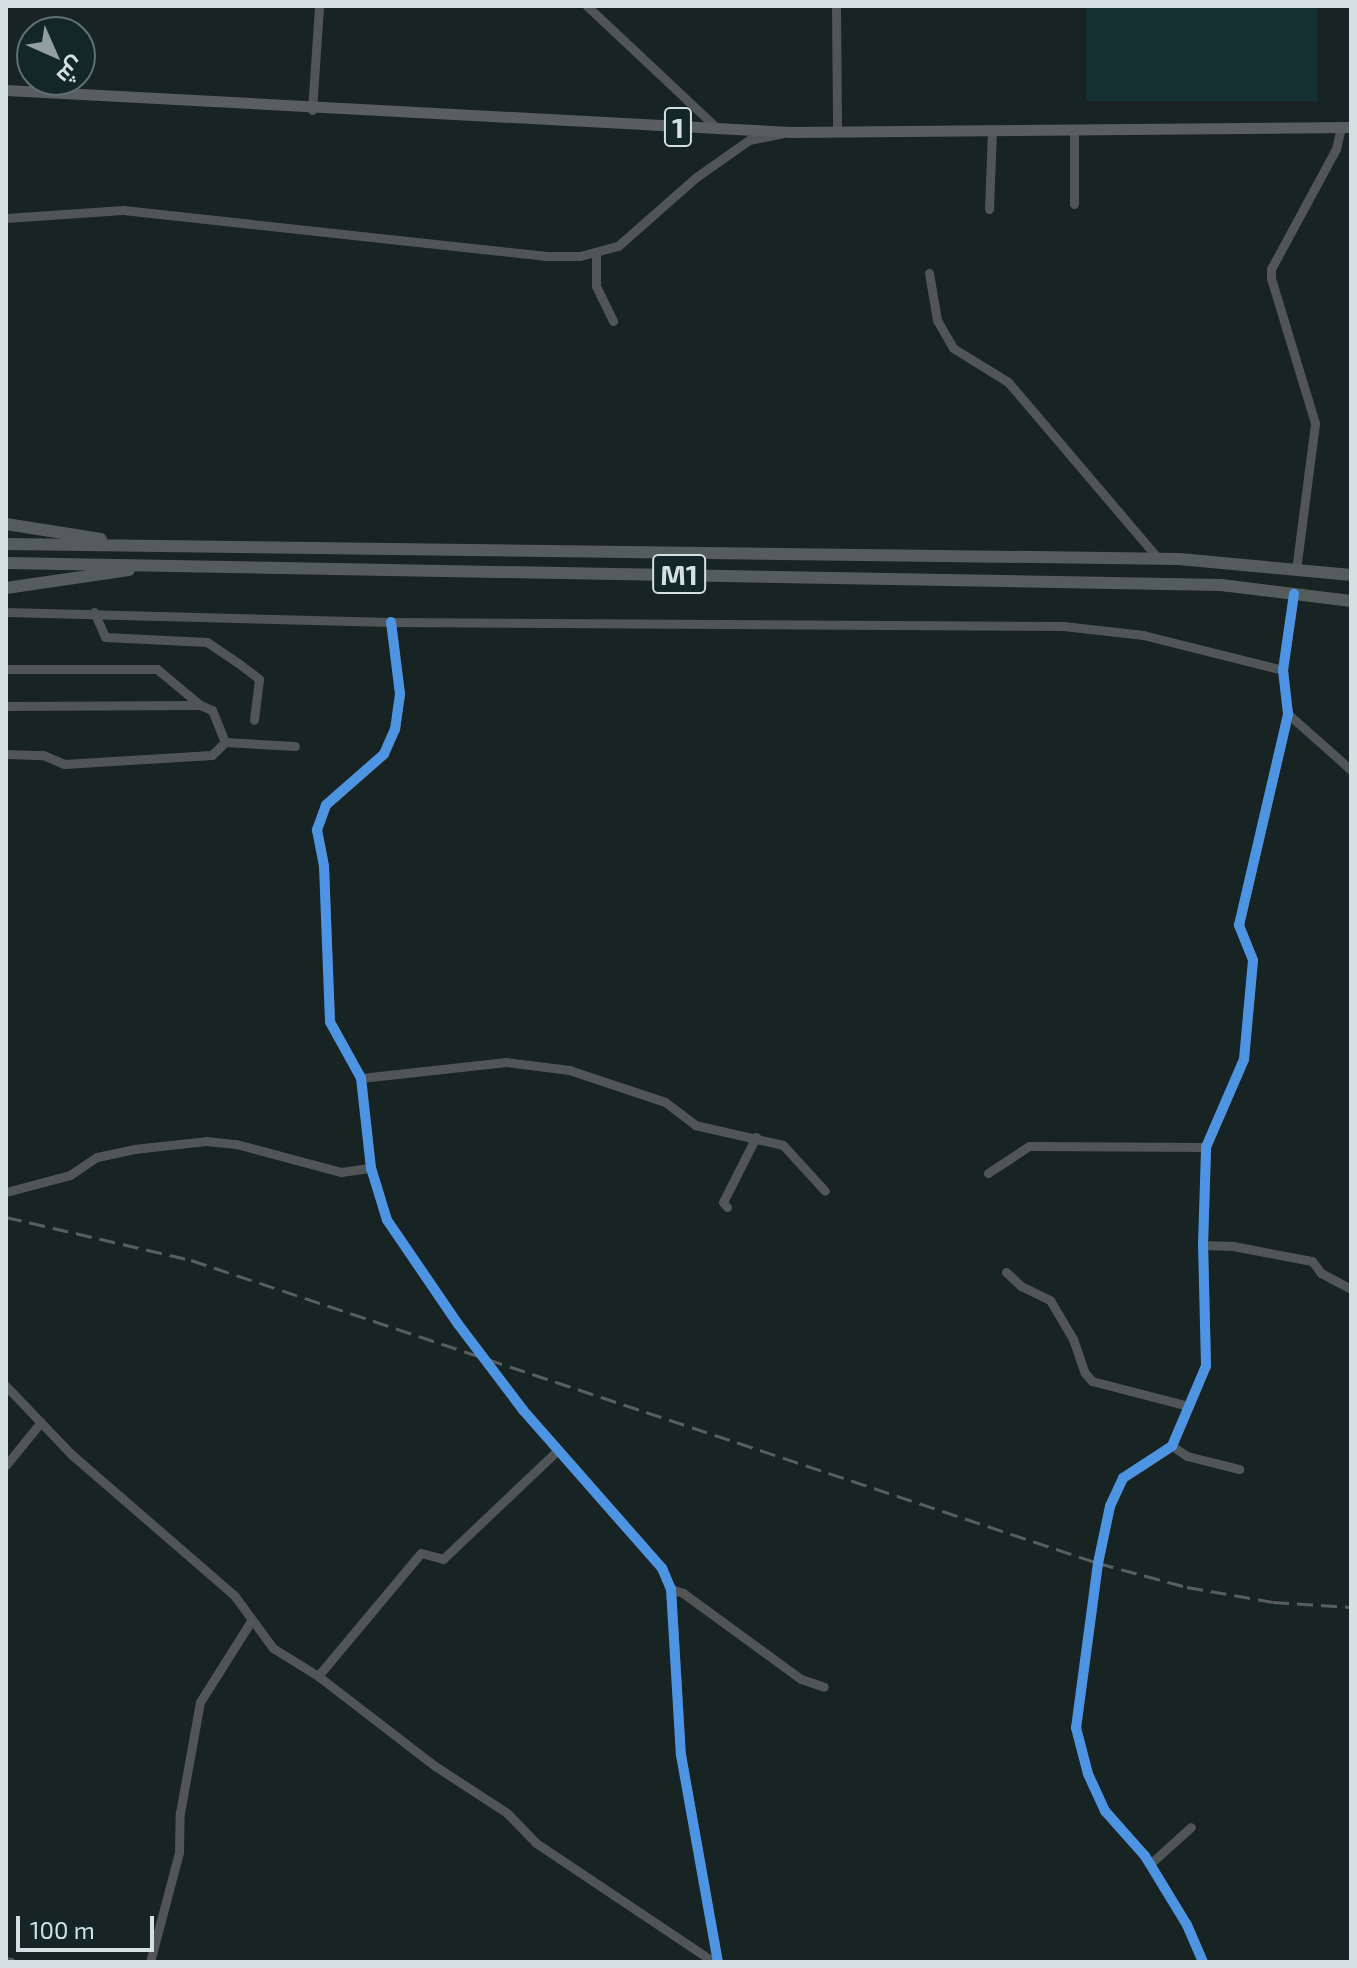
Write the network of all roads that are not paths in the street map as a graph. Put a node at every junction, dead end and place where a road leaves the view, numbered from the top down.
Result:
1 (319, 6) edge
2 (587, 6) edge
3 (836, 6) edge
4 (6, 90) edge
5 (312, 110) junction
6 (1346, 127) edge
7 (718, 129) junction
8 (992, 130) junction
9 (1074, 130) junction
10 (791, 132) junction
11 (837, 132) junction
12 (1074, 204) dead end
13 (989, 209) dead end
14 (6, 218) edge
15 (596, 252) junction
16 (929, 273) dead end
17 (613, 321) dead end
18 (6, 524) edge
19 (6, 544) edge
20 (143, 546) junction
21 (1158, 558) junction
22 (6, 563) edge
23 (168, 564) junction
24 (1296, 570) junction
25 (1351, 575) edge
26 (6, 588) edge
27 (1294, 594) junction
28 (1351, 601) edge
29 (6, 612) edge
30 (94, 612) junction
31 (391, 622) junction
32 (6, 669) edge
33 (1283, 670) junction
34 (200, 705) junction
35 (6, 706) edge
36 (1288, 714) junction
37 (254, 720) dead end
38 (225, 742) junction
39 (295, 746) dead end
40 (6, 754) edge
41 (1351, 770) edge
42 (361, 1078) junction
43 (756, 1137) junction
44 (1206, 1147) junction
45 (371, 1168) junction
46 (988, 1173) dead end
47 (825, 1191) dead end
48 (6, 1192) edge
49 (727, 1207) dead end
50 (1203, 1245) junction
51 (1006, 1272) dead end
52 (1351, 1289) edge
53 (6, 1386) edge
54 (1189, 1406) junction
55 (41, 1422) junction
56 (1172, 1446) junction
57 (558, 1450) junction
58 (6, 1465) edge
59 (1239, 1469) dead end
60 (671, 1589) junction
61 (251, 1621) junction
62 (318, 1676) junction
63 (824, 1687) dead end
64 (1191, 1827) dead end
65 (1150, 1864) junction
66 (150, 1962) edge
67 (716, 1962) edge
68 (1203, 1962) edge

1 - 5 street
2 - 7 street
3 - 11 street
4 - 5 main road, 1
5 - 7 main road, 1
6 - 9 main road, 1
6 - 24 street
7 - 10 main road, 1
8 - 9 main road, 1
8 - 11 main road, 1
8 - 13 street
9 - 12 street
10 - 11 main road, 1
10 - 15 street
14 - 15 street
15 - 17 street
16 - 21 street
18 - 20 highway
19 - 20 highway, M1
20 - 21 highway, M1
21 - 24 highway, M1
22 - 23 highway, M1
23 - 26 highway
23 - 27 highway, M1
24 - 25 highway, M1
27 - 28 highway, M1
27 - 33 street
29 - 30 street
30 - 31 street
30 - 37 street
31 - 33 street
31 - 42 street
32 - 34 street
33 - 36 street
34 - 35 street
34 - 38 street
36 - 41 street
36 - 44 street
38 - 39 street
38 - 40 street
42 - 43 street
42 - 45 street
43 - 47 street
43 - 49 street
44 - 46 street
44 - 50 street
45 - 48 street
45 - 57 street
50 - 52 street
50 - 54 street
51 - 54 street
53 - 55 street
54 - 56 street
55 - 58 street
55 - 61 street
56 - 59 street
56 - 65 street
57 - 60 street
57 - 62 street
60 - 63 street
60 - 67 street
61 - 62 street
61 - 66 street
62 - 67 street
64 - 65 street
65 - 68 street

